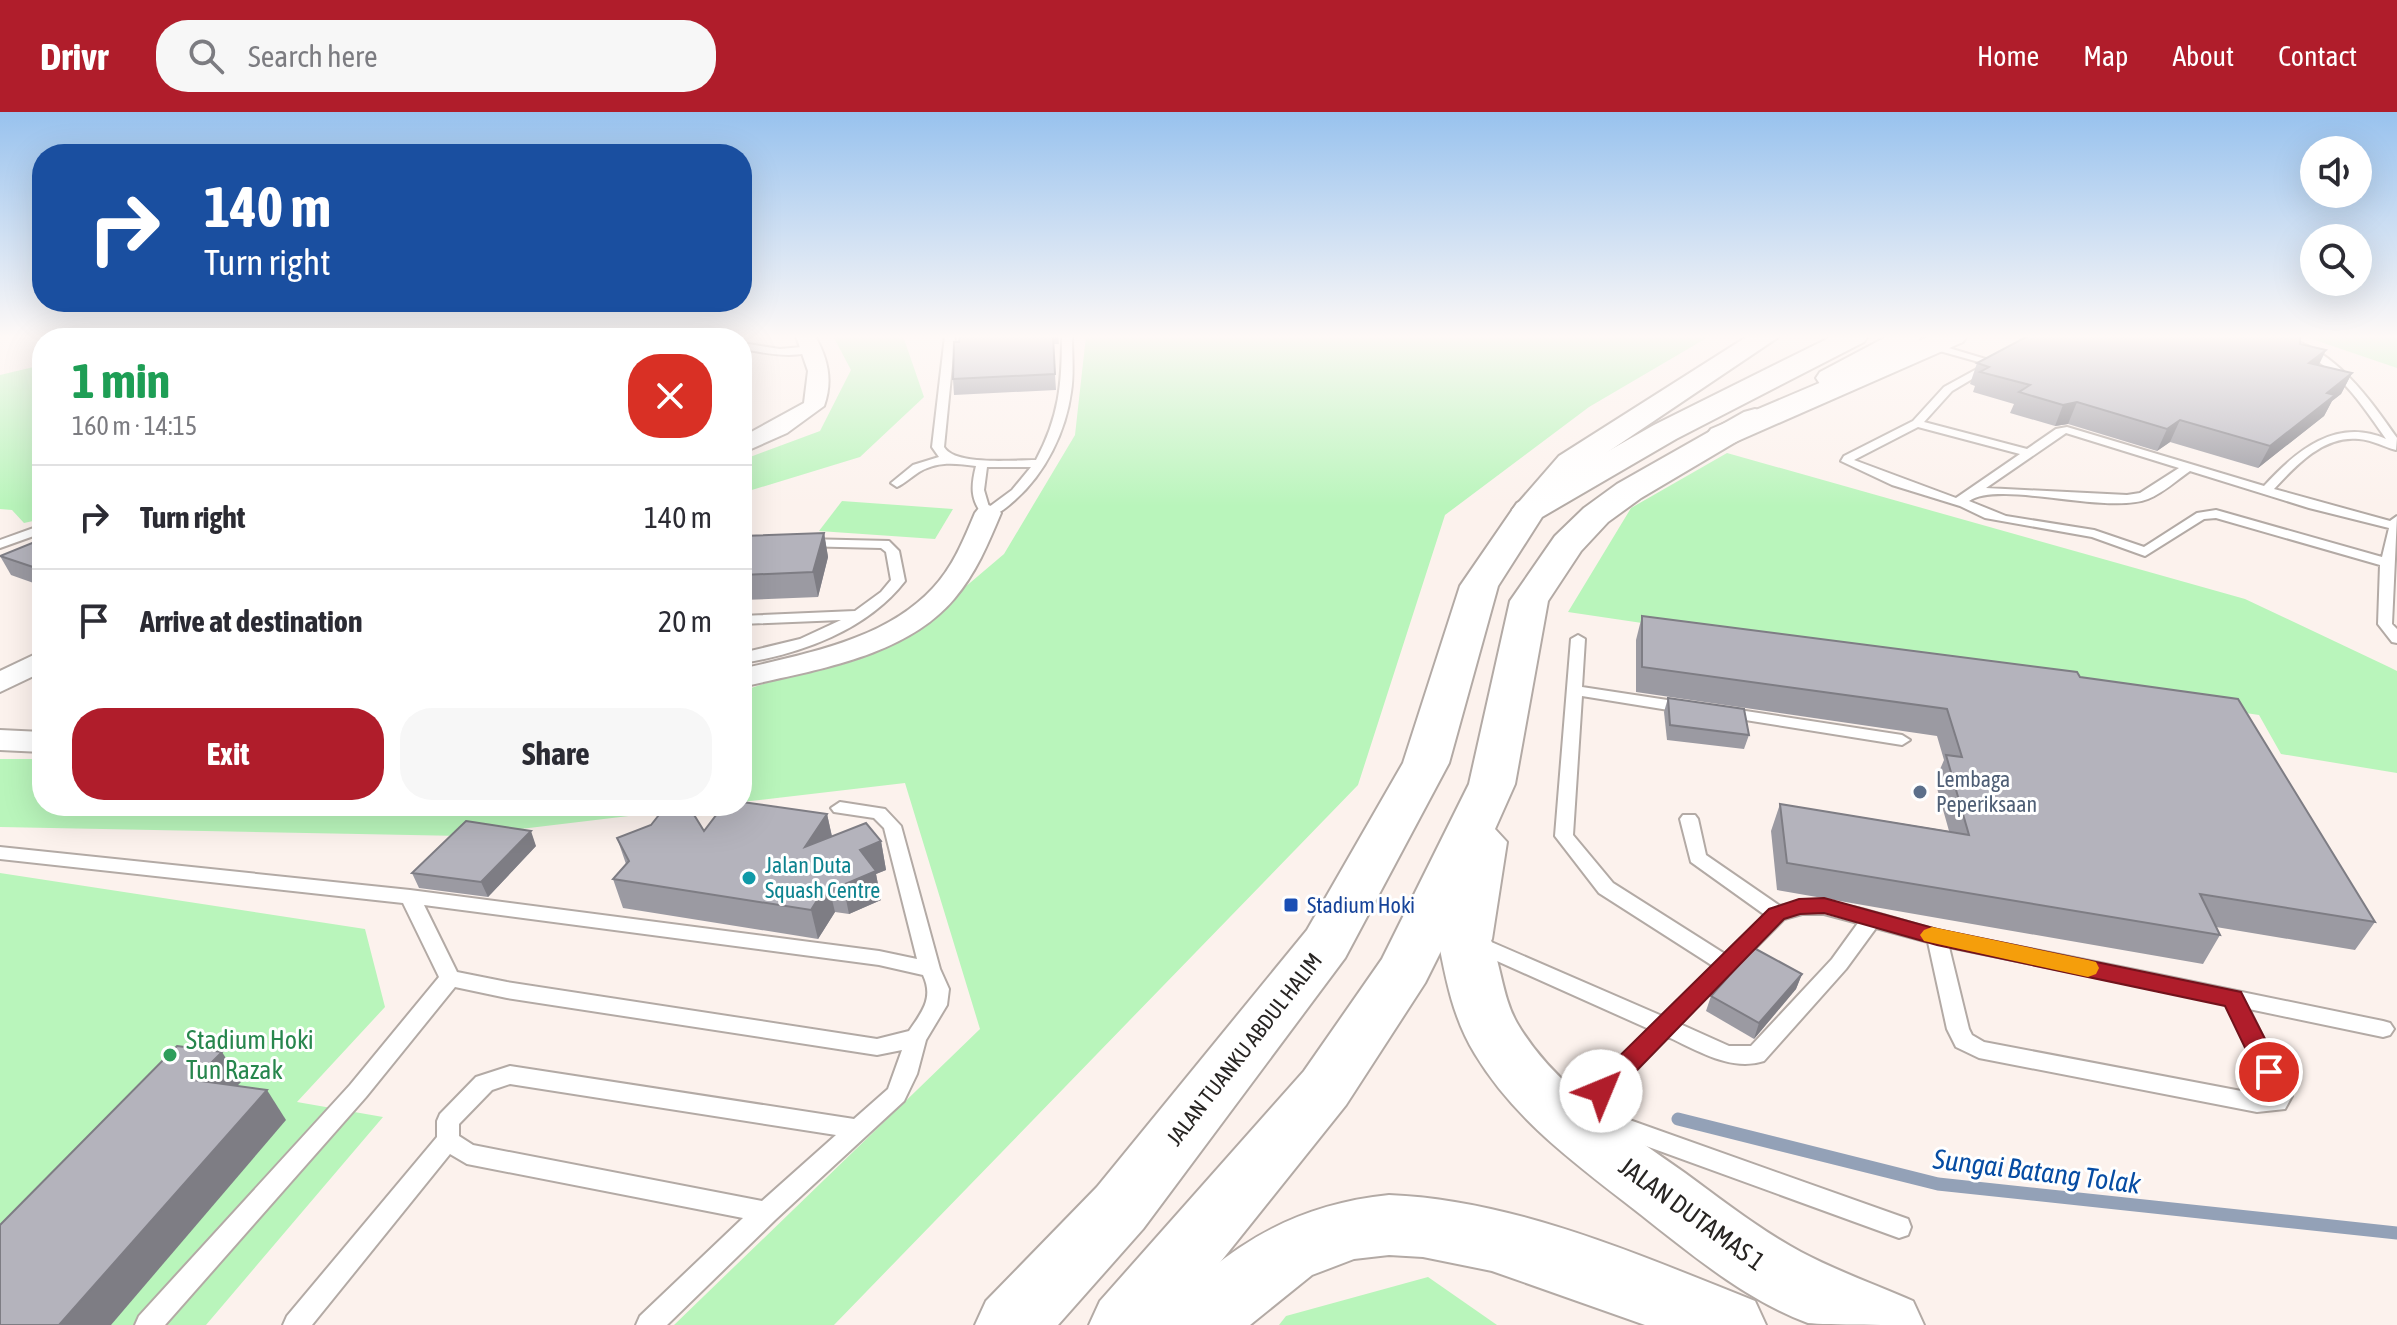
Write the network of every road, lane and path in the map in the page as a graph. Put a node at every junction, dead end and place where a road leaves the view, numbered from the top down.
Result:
1 (817, 393) edge
2 (944, 393) edge
3 (1065, 393) edge
4 (1679, 393) edge
5 (1743, 393) edge
6 (1816, 393) edge
7 (1945, 393) edge
8 (2357, 393) edge
9 (1917, 423) junction
10 (752, 441) edge
11 (2397, 447) edge
12 (2030, 453) junction
13 (948, 458) junction
14 (1040, 463) junction
15 (982, 464) junction
16 (2190, 466) junction
17 (897, 483) dead end
18 (2268, 489) junction
19 (1973, 492) junction
20 (1960, 501) junction
21 (1529, 510) junction
22 (988, 513) junction
23 (2396, 523) edge
24 (32, 533) edge
25 (789, 543) edge
26 (0, 544) edge
27 (2387, 563) junction
28 (862, 614) junction
29 (752, 620) edge
30 (1578, 639) dead end
31 (2397, 639) edge
32 (752, 657) edge
33 (32, 665) edge
34 (752, 675) edge
35 (0, 683) edge
36 (1574, 690) junction
37 (0, 740) edge
38 (1902, 740) dead end
39 (32, 742) edge
40 (1492, 784) junction
41 (840, 808) dead end
42 (1689, 819) dead end
43 (0, 853) edge
44 (410, 897) junction
45 (1777, 914) junction
46 (1871, 920) junction
47 (1937, 937) junction
48 (1465, 939) junction
49 (1726, 964) junction
50 (930, 969) junction
51 (450, 978) junction
52 (2233, 998) junction
53 (1666, 1026) junction
54 (2383, 1029) dead end
55 (916, 1038) junction
56 (1575, 1118) junction
57 (858, 1129) junction
58 (448, 1140) junction
59 (766, 1212) junction
60 (1899, 1227) dead end
61 (1637, 1303) edge
62 (148, 1325) edge
63 (296, 1325) edge
64 (649, 1325) edge
65 (1011, 1325) edge
66 (1125, 1325) edge
67 (1198, 1325) edge
68 (1730, 1325) edge
69 (1888, 1325) edge

1 - 10 street
2 - 13 lane
3 - 14 lane
4 - 21 main road
5 - 21 main road, JALAN TUANKU ABDUL HALIM
6 - 40 main road
7 - 9 lane
8 - 11 lane
9 - 12 lane
9 - 20 lane
11 - 18 lane
12 - 16 lane
12 - 19 lane
13 - 15 lane
13 - 17 lane
14 - 15 lane
14 - 22 lane
15 - 22 lane
16 - 18 lane
16 - 19 lane
18 - 23 lane
19 - 20 lane
20 - 27 lane
21 - 65 main road, JALAN TUANKU ABDUL HALIM
22 - 34 street
23 - 27 lane
24 - 26 lane
25 - 28 lane
27 - 31 lane
28 - 29 lane
28 - 32 lane
30 - 36 lane
33 - 35 street
36 - 38 lane
36 - 49 lane
37 - 39 street
40 - 48 main road
40 - 66 main road
41 - 50 lane
42 - 45 lane
43 - 44 lane
44 - 50 lane
44 - 51 lane
45 - 46 lane
45 - 49 lane
46 - 47 lane
46 - 53 lane
47 - 52 lane
47 - 52 lane
48 - 53 lane
48 - 56 main road, JALAN DUTAMAS 1
49 - 53 lane
50 - 55 lane
51 - 55 lane
51 - 62 lane
52 - 54 lane
53 - 56 lane
55 - 57 lane
56 - 60 lane
56 - 69 main road, JALAN DUTAMAS 1
57 - 58 lane
57 - 59 lane
58 - 59 lane
58 - 63 lane
59 - 64 lane
61 - 67 main road
61 - 68 main road

